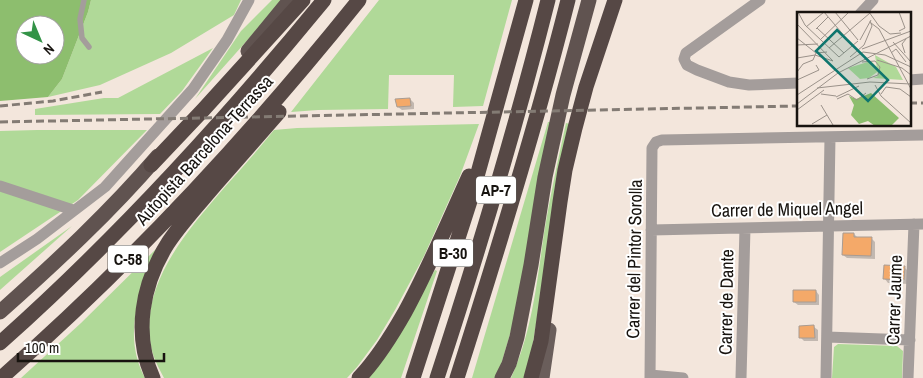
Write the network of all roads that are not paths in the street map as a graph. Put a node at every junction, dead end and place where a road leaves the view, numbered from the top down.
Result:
1 (84, 0) edge
2 (249, 0) edge
3 (290, 0) edge
4 (303, 0) edge
5 (324, 0) edge
6 (526, 0) edge
7 (548, 0) edge
8 (568, 0) edge
9 (589, 0) edge
10 (610, 0) edge
11 (615, 0) edge
12 (760, 0) edge
13 (872, 0) edge
14 (355, 5) edge
15 (862, 12) edge
16 (90, 47) dead end
17 (923, 79) edge
18 (910, 80) edge
19 (797, 83) edge
20 (586, 87) junction
21 (201, 109) junction
22 (275, 109) junction
23 (490, 127) junction
24 (923, 135) edge
25 (830, 137) junction
26 (0, 186) edge
27 (73, 210) junction
28 (919, 224) edge
29 (829, 226) junction
30 (745, 228) junction
31 (651, 230) junction
32 (555, 241) junction
33 (0, 263) edge
34 (0, 312) edge
35 (826, 337) junction
36 (910, 340) junction
37 (0, 343) edge
38 (650, 377) edge
39 (1, 378) edge
40 (153, 378) edge
41 (359, 378) edge
42 (413, 378) edge
43 (437, 378) edge
44 (457, 378) edge
45 (502, 378) edge
46 (531, 378) edge
47 (542, 378) edge
48 (683, 378) edge
49 (742, 378) edge
50 (826, 378) edge
51 (908, 378) edge

1 - 16 lane
2 - 27 street
3 - 21 highway
4 - 21 highway
5 - 37 highway, Autopista Barcelona-Terrassa / C-58
6 - 23 highway, B-30
7 - 43 highway, AP-7
8 - 44 highway, AP-7
9 - 45 highway
10 - 20 highway
11 - 20 highway
12 - 19 street
13 - 15 street
14 - 22 highway, Autopista Barcelona-Terrassa / C-58
17 - 18 street
20 - 32 highway
21 - 34 highway
22 - 39 highway, Autopista Barcelona-Terrassa / C-58
22 - 40 highway
23 - 41 highway
23 - 42 highway, B-30
24 - 25 street
25 - 29 street
25 - 31 street, Carrer del Pintor Sorolla
26 - 27 street
27 - 33 street
28 - 29 street, Carrer de Miquel Angel
28 - 36 street, Carrer Jaume
29 - 30 street, Carrer de Miquel Angel
29 - 35 street
30 - 31 street, Carrer de Miquel Angel
30 - 49 street, Carrer de Dante
31 - 38 street, Carrer del Pintor Sorolla
32 - 46 highway
32 - 47 main road
35 - 36 street
35 - 50 street
36 - 51 street, Carrer Jaume
38 - 48 street

